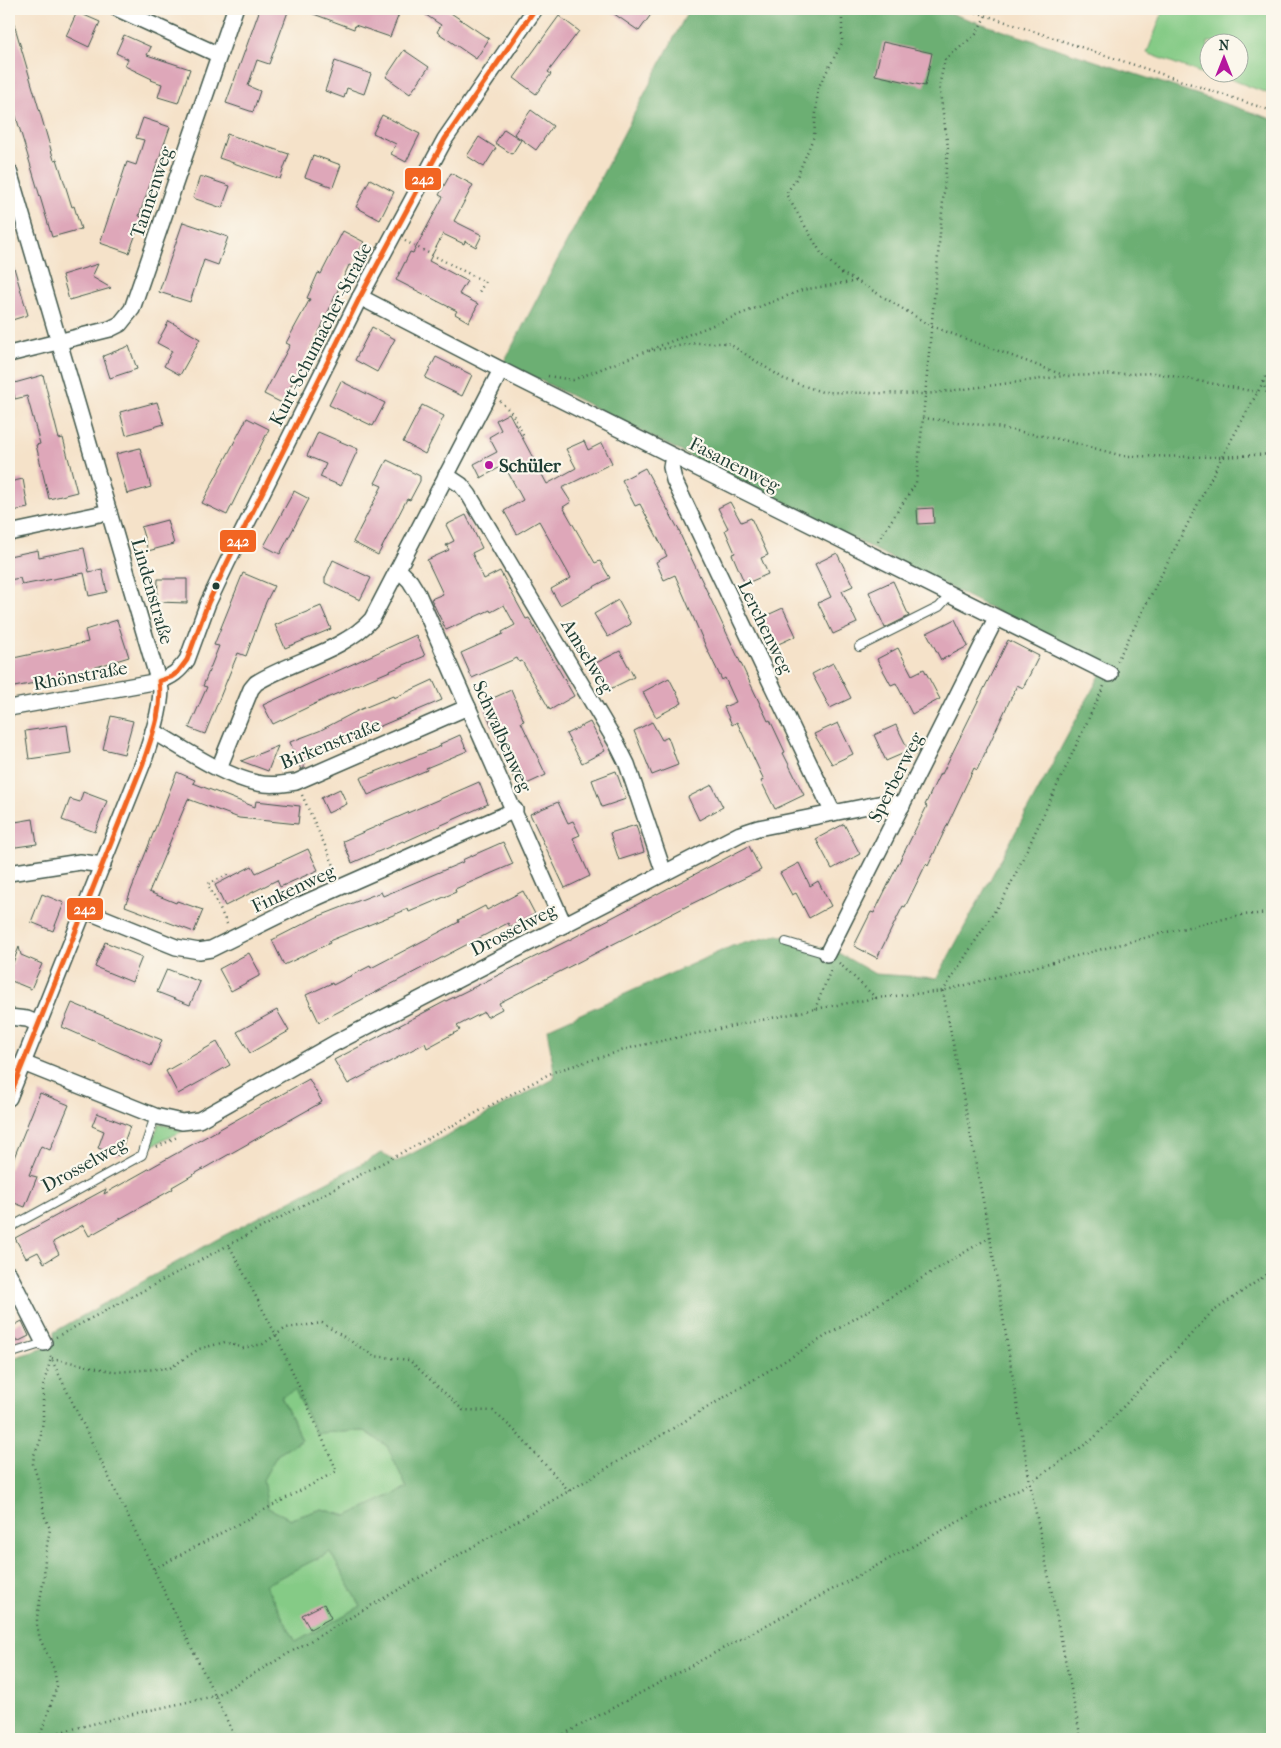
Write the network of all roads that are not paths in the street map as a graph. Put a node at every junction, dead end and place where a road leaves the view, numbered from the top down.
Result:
1 (118, 9) edge
2 (235, 9) edge
3 (535, 9) edge
4 (219, 56) junction
5 (9, 171) edge
6 (360, 298) junction
7 (58, 342) junction
8 (9, 354) edge
9 (501, 370) junction
10 (673, 456) junction
11 (446, 475) junction
12 (109, 512) junction
13 (9, 533) edge
14 (398, 569) junction
15 (950, 595) junction
16 (996, 618) junction
17 (859, 647) dead end
18 (1110, 674) road end
19 (159, 681) junction
20 (468, 707) junction
21 (9, 708) edge
22 (153, 731) junction
23 (219, 768) junction
24 (902, 806) junction
25 (515, 810) junction
26 (833, 813) junction
27 (102, 864) junction
28 (9, 873) edge
29 (664, 873) junction
30 (84, 910) junction
31 (564, 925) junction
32 (786, 942) dead end
33 (827, 954) joint
34 (9, 1017) edge
35 (39, 1024) junction
36 (23, 1063) junction
37 (9, 1098) edge
38 (155, 1116) junction
39 (9, 1228) edge
40 (9, 1274) edge
41 (44, 1343) joint
42 (9, 1354) edge

1 - 4 street
2 - 4 street, Tannenweg
3 - 6 street, Kurt-Schumacher-Straße
4 - 7 street, Tannenweg
5 - 7 street, Lindenstraße
6 - 9 street, Fasanenweg
6 - 19 street, Kurt-Schumacher-Straße
7 - 8 street, Tannenweg
7 - 12 street, Lindenstraße
9 - 10 street, Fasanenweg
9 - 11 street
10 - 15 street, Fasanenweg
10 - 26 street, Lerchenweg
11 - 14 street
11 - 29 street, Amselweg
12 - 13 street
12 - 19 street, Lindenstraße
14 - 20 street, Schwalbenweg
14 - 23 street
15 - 16 street, Fasanenweg
15 - 17 lane
16 - 18 street, Fasanenweg
16 - 24 street, Sperberweg
19 - 21 street, Rhönstraße
19 - 22 street, Lindenstraße
20 - 23 street, Birkenstraße
20 - 25 street, Schwalbenweg
22 - 23 street, Birkenstraße
22 - 27 street, Lindenstraße
24 - 26 street, Drosselweg
24 - 33 street, Sperberweg
25 - 30 street, Finkenweg
25 - 31 street, Schwalbenweg
26 - 29 street, Drosselweg
27 - 28 street
27 - 30 street, Lindenstraße
29 - 31 street, Drosselweg
30 - 35 street, Lindenstraße
31 - 38 street, Drosselweg
32 - 33 lane
34 - 35 street
35 - 36 street, Lindenstraße
36 - 37 street, Lindenstraße
36 - 38 street, Drosselweg
38 - 39 lane, Drosselweg
40 - 41 street
41 - 42 lane

